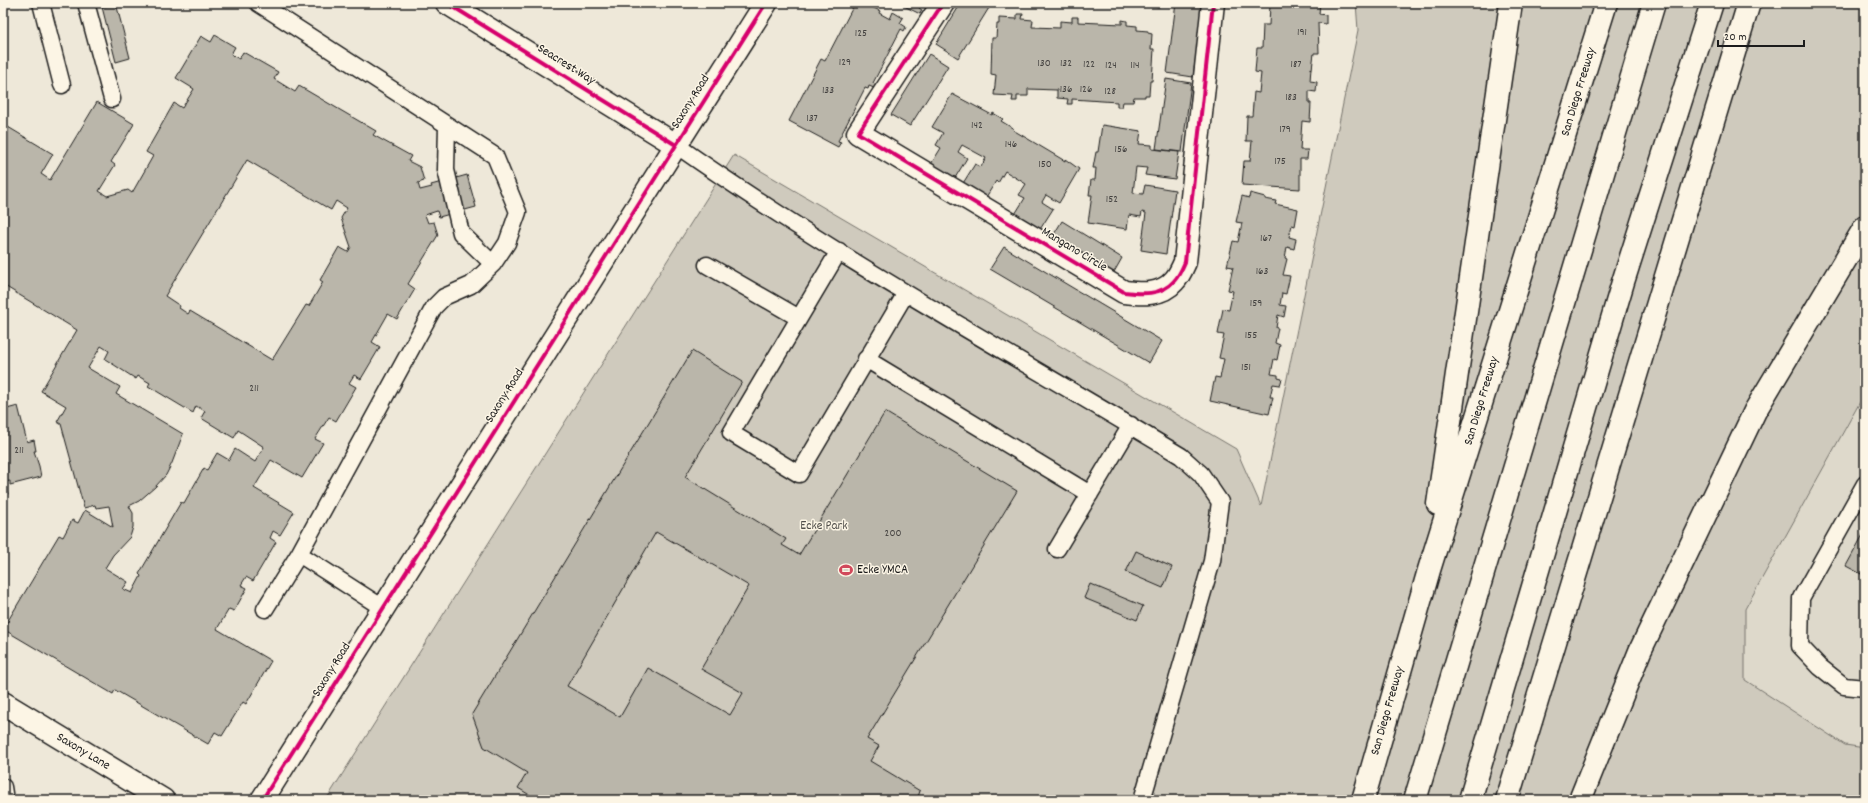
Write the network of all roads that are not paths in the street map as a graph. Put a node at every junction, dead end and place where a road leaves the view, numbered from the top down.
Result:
1 (41, 3) edge
2 (86, 3) edge
3 (258, 3) edge
4 (447, 3) edge
5 (766, 3) edge
6 (943, 3) edge
7 (1213, 3) edge
8 (1511, 3) edge
9 (1606, 3) edge
10 (1654, 3) edge
11 (1712, 3) edge
12 (1749, 3) edge
13 (62, 85) dead end
14 (112, 99) dead end
15 (447, 125) junction
16 (676, 145) junction
17 (1865, 227) edge
18 (839, 251) junction
19 (493, 264) junction
20 (707, 265) dead end
21 (906, 293) junction
22 (799, 318) junction
23 (866, 359) junction
24 (1131, 425) junction
25 (1865, 484) edge
26 (1090, 494) junction
27 (1057, 550) dead end
28 (299, 554) junction
29 (1429, 570) junction
30 (383, 608) junction
31 (265, 609) dead end
32 (1865, 688) edge
33 (3, 703) edge
34 (3, 787) edge
35 (5, 800) edge
36 (163, 800) edge
37 (262, 800) edge
38 (1142, 800) edge
39 (1362, 800) edge
40 (1415, 800) edge
41 (1470, 800) edge
42 (1507, 800) edge
43 (1580, 800) edge

1 - 13 lane
2 - 14 lane
3 - 15 lane
4 - 16 main road, Seacrest Way
5 - 16 main road, Saxony Road
6 - 7 main road, Mangano Circle
8 - 29 main road
9 - 29 main road, San Diego Freeway
10 - 40 main road
11 - 41 main road
12 - 42 main road
15 - 19 lane
15 - 19 lane
16 - 18 lane
16 - 30 main road, Saxony Road
17 - 43 main road
18 - 21 lane
18 - 22 lane
19 - 28 lane
20 - 22 lane
21 - 23 lane
21 - 24 lane
22 - 23 lane
23 - 26 lane
24 - 26 lane
24 - 38 lane
25 - 32 lane
26 - 27 lane
28 - 30 lane
28 - 31 lane
29 - 39 main road, San Diego Freeway
30 - 37 main road, Saxony Road
33 - 36 main road, Saxony Lane
34 - 35 lane

